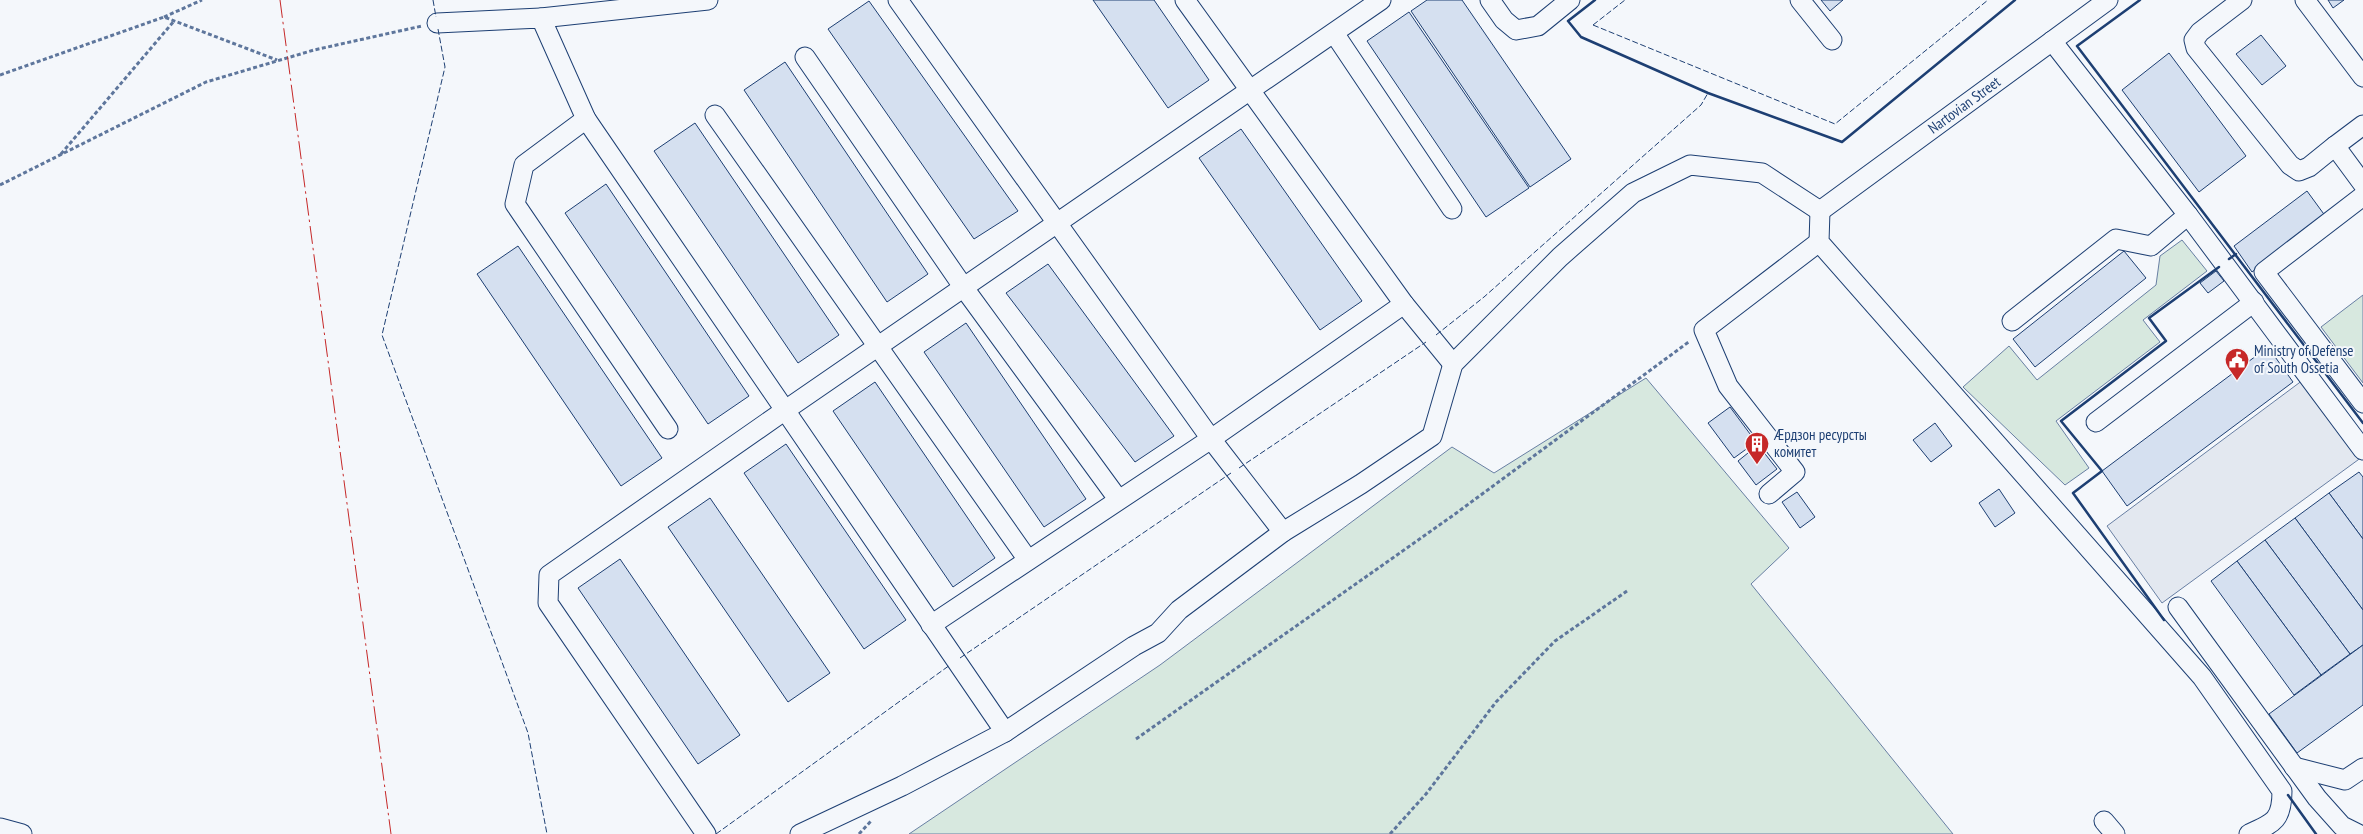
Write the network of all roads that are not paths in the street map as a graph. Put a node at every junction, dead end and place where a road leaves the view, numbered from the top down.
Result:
1 (708, 0) edge
2 (898, 0) edge
3 (1186, 0) edge
4 (1381, 0) edge
5 (1490, 0) edge
6 (1570, 0) edge
7 (1800, 0) edge
8 (2108, 0) edge
9 (2242, 0) edge
10 (2305, 0) edge
11 (541, 18) junction
12 (437, 23) road end
13 (1334, 33) junction
14 (1832, 40) dead end
15 (2052, 41) junction
16 (804, 57) dead end
17 (2363, 76) edge
18 (1249, 90) junction
19 (715, 115) dead end
20 (586, 119) junction
21 (2363, 125) edge
22 (2335, 146) junction
23 (2363, 184) edge
24 (2363, 196) edge
25 (1452, 209) dead end
26 (1820, 211) junction
27 (2188, 215) junction
28 (1056, 224) junction
29 (1819, 242) junction
30 (964, 288) junction
31 (2254, 302) junction
32 (1404, 304) junction
33 (2012, 321) dead end
34 (877, 347) junction
35 (1453, 364) junction
36 (2363, 403) edge
37 (784, 410) junction
38 (2096, 422) dead end
39 (668, 429) dead end
40 (1211, 438) junction
41 (2363, 450) edge
42 (1769, 494) dead end
43 (1118, 500) junction
44 (1283, 532) junction
45 (1028, 560) junction
46 (2178, 607) dead end
47 (931, 625) junction
48 (1005, 732) junction
49 (2294, 767) junction
50 (2363, 768) edge
51 (0, 828) edge
52 (22, 834) edge
53 (706, 834) edge
54 (800, 834) edge
55 (2249, 834) edge
56 (2358, 834) edge

1 - 11 street
2 - 28 street
3 - 18 street
4 - 13 street
5 - 6 street
7 - 14 street
8 - 15 street, Nartovian Street
9 - 22 street
10 - 17 street
11 - 12 street
11 - 20 street
13 - 18 street
13 - 25 street
15 - 26 street, Nartovian Street
15 - 27 street
16 - 30 street
18 - 28 street
18 - 32 street
19 - 34 street
20 - 37 street
20 - 39 street
21 - 22 street
22 - 23 street
24 - 36 street
26 - 29 street
26 - 35 street
27 - 31 street
27 - 33 street
28 - 30 street
28 - 40 street
29 - 42 street
29 - 55 street
30 - 34 street
30 - 43 street
31 - 38 street
31 - 41 street
32 - 35 street
32 - 40 street
34 - 37 street
34 - 45 street
35 - 44 street
37 - 47 street
37 - 53 street
40 - 43 street
40 - 44 street
43 - 45 street
44 - 48 street
45 - 47 street
46 - 49 street
47 - 48 street
48 - 54 street
49 - 50 street
49 - 56 street
51 - 52 street

